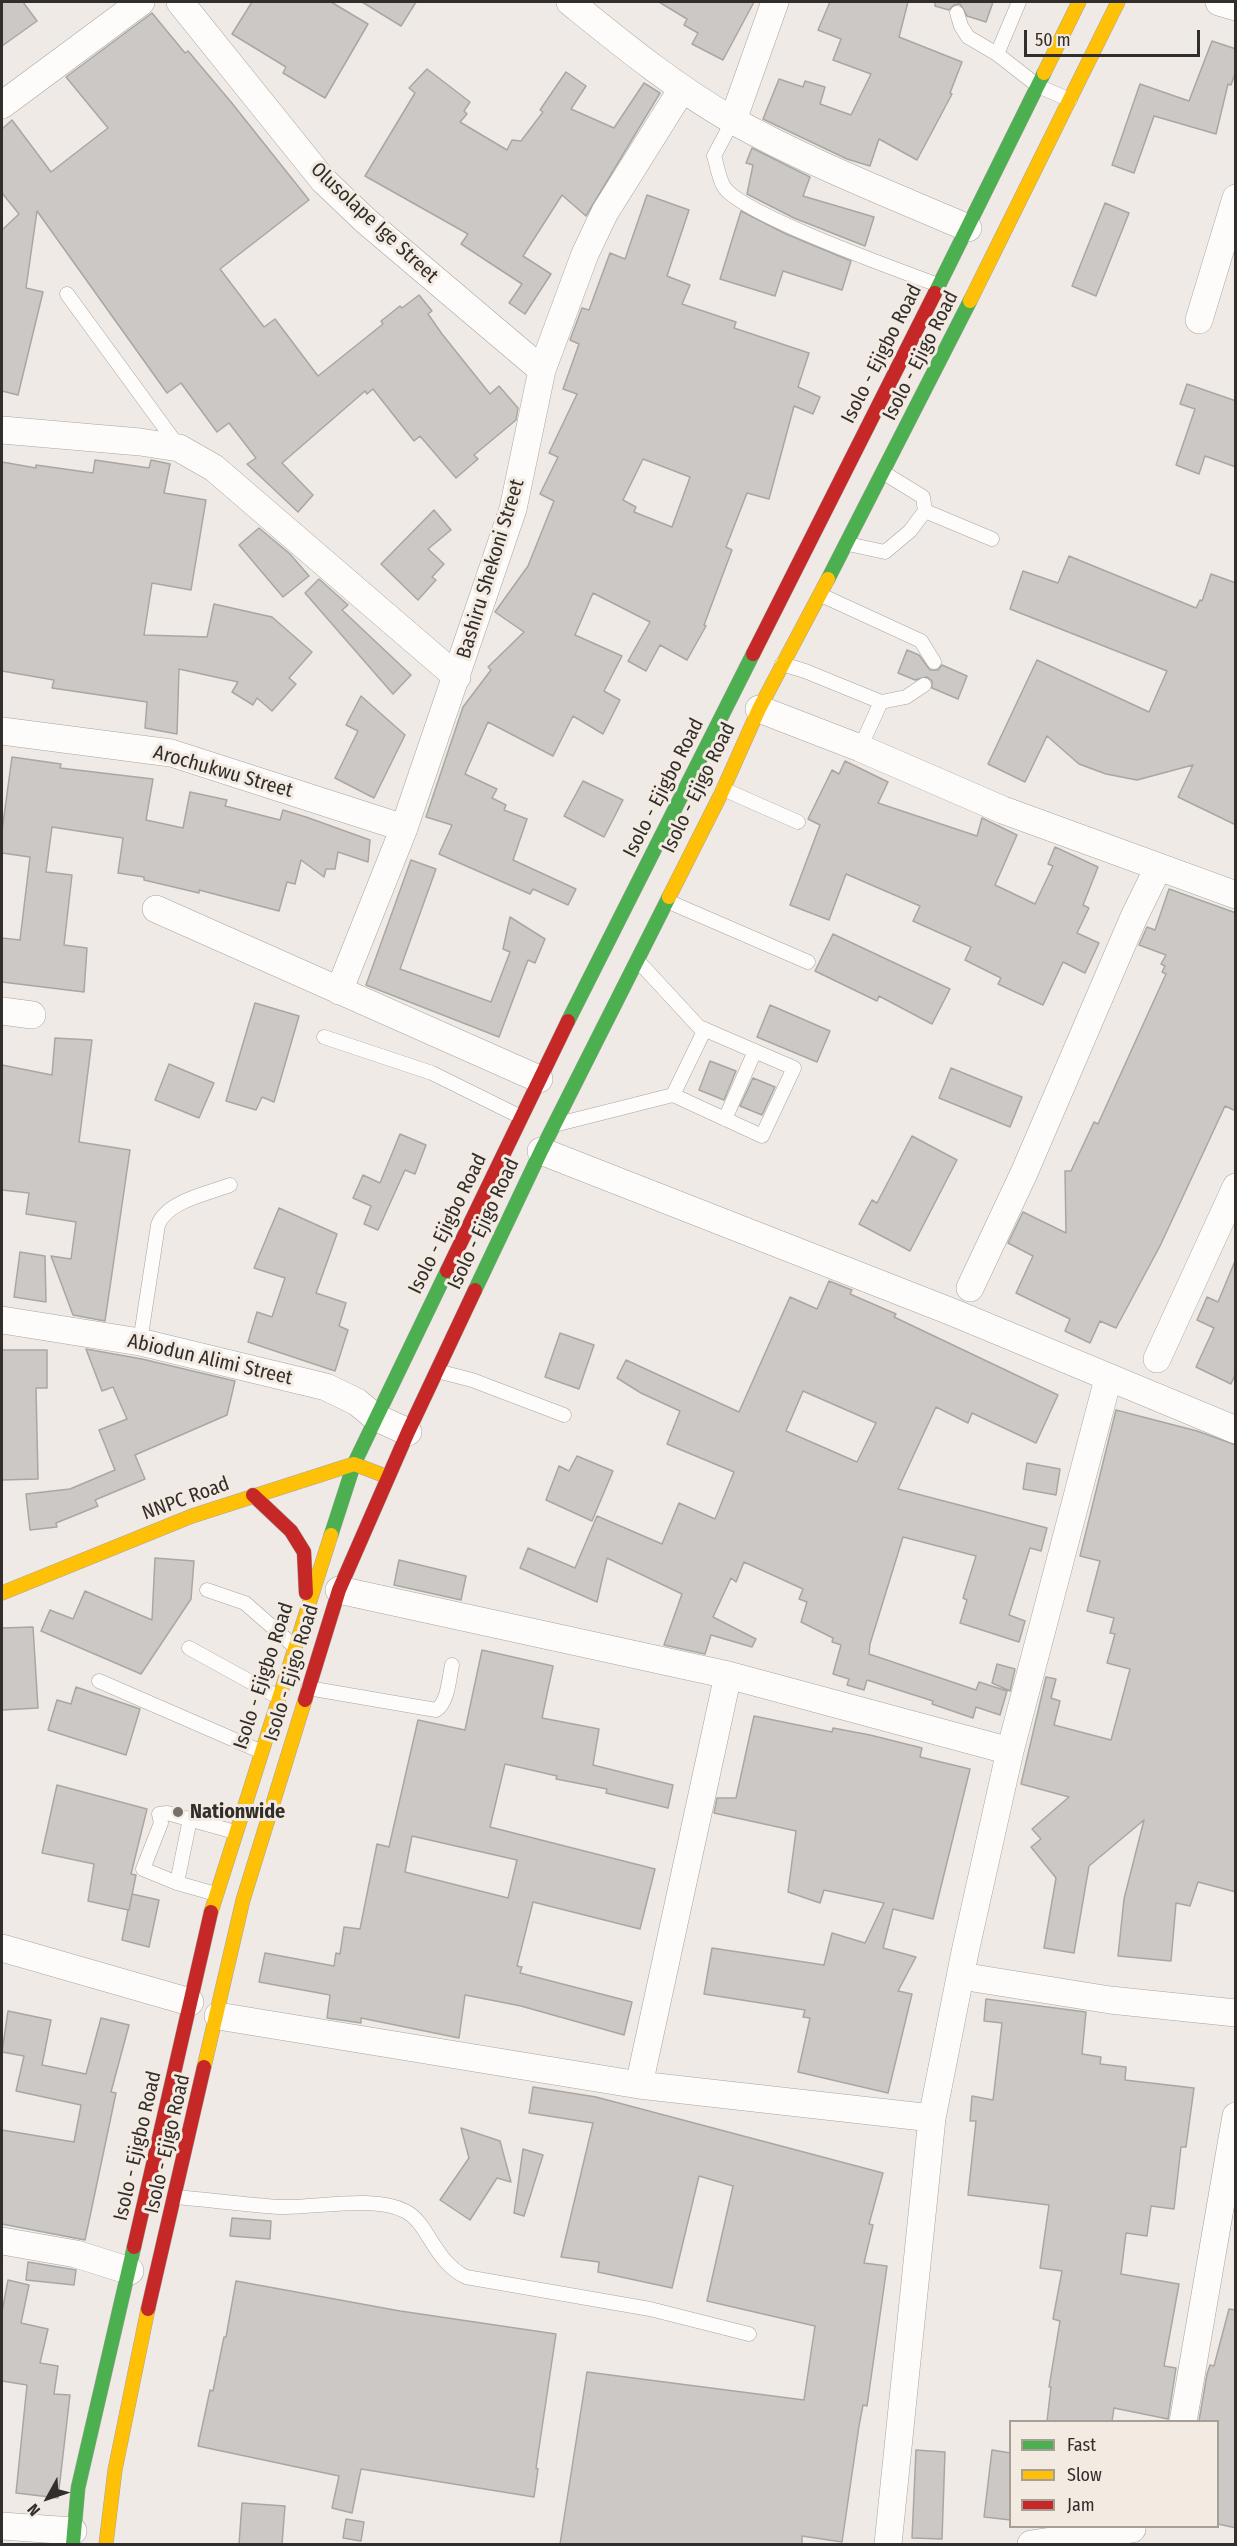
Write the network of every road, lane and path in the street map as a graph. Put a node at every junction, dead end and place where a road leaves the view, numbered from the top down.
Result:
1 (141, 2) edge
2 (180, 2) edge
3 (570, 2) edge
4 (775, 2) edge
5 (1019, 2) edge
6 (1118, 2) edge
7 (1219, 2) edge
8 (1089, 7) edge
9 (1236, 7) edge
10 (957, 13) dead end
11 (997, 54) junction
12 (1038, 86) junction
13 (682, 89) junction
14 (1070, 100) junction
15 (2, 105) edge
16 (733, 120) junction
17 (1236, 198) edge
18 (968, 228) junction
19 (938, 285) junction
20 (67, 294) dead end
21 (1199, 320) dead end
22 (542, 370) junction
23 (2, 430) edge
24 (179, 448) junction
25 (884, 473) junction
26 (925, 511) junction
27 (992, 539) dead end
28 (848, 544) junction
29 (821, 595) junction
30 (934, 662) dead end
31 (782, 664) junction
32 (457, 677) junction
33 (924, 685) dead end
34 (881, 702) junction
35 (759, 709) junction
36 (2, 731) edge
37 (860, 748) junction
38 (723, 789) junction
39 (798, 822) dead end
40 (405, 828) junction
41 (1158, 868) junction
42 (1236, 895) edge
43 (665, 901) junction
44 (156, 909) dead end
45 (637, 959) junction
46 (808, 962) dead end
47 (339, 991) junction
48 (2, 1011) edge
49 (32, 1015) dead end
50 (705, 1029) junction
51 (324, 1037) dead end
52 (755, 1051) junction
53 (539, 1079) junction
54 (673, 1095) junction
55 (521, 1117) junction
56 (725, 1119) junction
57 (553, 1126) junction
58 (541, 1151) junction
59 (230, 1185) dead end
60 (1236, 1186) edge
61 (970, 1288) dead end
62 (2, 1320) edge
63 (140, 1342) junction
64 (1157, 1359) dead end
65 (437, 1371) junction
66 (1108, 1379) junction
67 (564, 1415) dead end
68 (375, 1417) junction
69 (1236, 1430) edge
70 (408, 1432) junction
71 (354, 1464) junction
72 (388, 1477) junction
73 (253, 1495) junction
74 (207, 1590) dead end
75 (339, 1590) junction
76 (2, 1593) edge
77 (307, 1605) junction
78 (294, 1646) junction
79 (189, 1648) dead end
80 (452, 1665) dead end
81 (728, 1675) junction
82 (99, 1681) dead end
83 (308, 1688) junction
84 (278, 1696) junction
85 (260, 1751) junction
86 (1010, 1751) junction
87 (190, 1819) junction
88 (237, 1833) junction
89 (177, 1883) junction
90 (215, 1893) junction
91 (243, 1900) junction
92 (2, 1948) edge
93 (961, 1976) junction
94 (190, 2002) junction
95 (1236, 2013) edge
96 (218, 2016) junction
97 (639, 2085) junction
98 (1236, 2116) edge
99 (932, 2118) junction
100 (176, 2197) junction
101 (2, 2241) edge
102 (130, 2271) junction
103 (749, 2334) dead end
104 (1183, 2420) edge
105 (2, 2526) edge
106 (1132, 2533) edge
107 (73, 2538) edge
108 (106, 2544) edge
109 (888, 2544) edge
110 (1030, 2544) edge

1 - 15 street
2 - 22 street, Olusolape Ige Street
3 - 13 street
4 - 16 street
5 - 11 lane
6 - 8 main road, Isolo - Ejigo Road
7 - 9 street
8 - 12 main road, Isolo - Ejigbo Road
8 - 14 main road, Isolo - Ejigo Road
10 - 11 lane
11 - 12 lane
12 - 14 lane
12 - 18 main road, Isolo - Ejigbo Road
13 - 16 street
13 - 22 street, Bashiru Shekoni Street
14 - 25 main road, Isolo - Ejigo Road
16 - 18 street
16 - 19 lane
17 - 21 street
18 - 19 main road, Isolo - Ejigbo Road
19 - 53 main road, Isolo - Ejigbo Road
20 - 24 lane
22 - 32 street, Bashiru Shekoni Street
23 - 24 street
24 - 32 street
25 - 26 lane
25 - 28 main road, Isolo - Ejigo Road
26 - 27 lane
26 - 28 lane
28 - 29 main road, Isolo - Ejigo Road
29 - 30 lane
29 - 31 main road, Isolo - Ejigo Road
31 - 34 lane
31 - 35 main road, Isolo - Ejigo Road
32 - 40 street, Bashiru Shekoni Street
33 - 34 lane
34 - 37 lane
35 - 37 street
35 - 38 main road, Isolo - Ejigo Road
36 - 40 street, Arochukwu Street
37 - 41 street
38 - 39 lane
38 - 43 main road, Isolo - Ejigo Road
40 - 47 street, Bashiru Shekoni Street
41 - 42 street
41 - 61 street
43 - 45 main road, Isolo - Ejigo Road
43 - 46 lane
44 - 47 street
45 - 50 lane
45 - 57 main road, Isolo - Ejigo Road
47 - 53 street
48 - 49 street
50 - 52 lane
50 - 54 lane
51 - 55 lane
52 - 56 lane
52 - 56 lane
53 - 55 main road, Isolo - Ejigbo Road
54 - 56 lane
54 - 57 lane
55 - 68 main road, Isolo - Ejigbo Road
57 - 58 main road, Isolo - Ejigo Road
58 - 65 main road, Isolo - Ejigo Road
58 - 66 street
59 - 63 lane
60 - 64 street
62 - 63 street, Abiodun Alimi Street
63 - 68 street, Abiodun Alimi Street
65 - 67 lane
65 - 70 main road, Isolo - Ejigo Road
66 - 69 street
66 - 86 street
68 - 70 street, Abiodun Alimi Street
68 - 71 main road, Isolo - Ejigbo Road
70 - 72 main road, Isolo - Ejigo Road
71 - 72 main road
71 - 73 main road, NNPC Road
71 - 77 main road, Isolo - Ejigbo Road
72 - 75 main road, Isolo - Ejigo Road
73 - 76 main road, NNPC Road
73 - 77 main road
74 - 78 lane
75 - 81 street
75 - 83 main road, Isolo - Ejigo Road
77 - 78 main road, Isolo - Ejigbo Road
78 - 84 main road, Isolo - Ejigbo Road
79 - 84 lane
80 - 83 lane
81 - 86 street
81 - 97 street
82 - 85 lane
83 - 91 main road, Isolo - Ejigo Road
84 - 85 main road, Isolo - Ejigbo Road
85 - 88 main road, Isolo - Ejigbo Road
86 - 93 street
87 - 88 lane
87 - 89 lane
87 - 89 lane
88 - 90 main road, Isolo - Ejigbo Road
89 - 90 lane
90 - 91 lane
90 - 94 main road, Isolo - Ejigbo Road
91 - 96 main road, Isolo - Ejigo Road
92 - 94 street
93 - 95 street
93 - 99 street
94 - 102 main road, Isolo - Ejigbo Road
96 - 97 street
96 - 100 main road, Isolo - Ejigo Road
97 - 99 street
98 - 104 street
99 - 109 street
100 - 103 lane
100 - 108 main road, Isolo - Ejigo Road
101 - 102 street
102 - 107 main road, Isolo - Ejigbo Road
105 - 107 street
106 - 110 street

